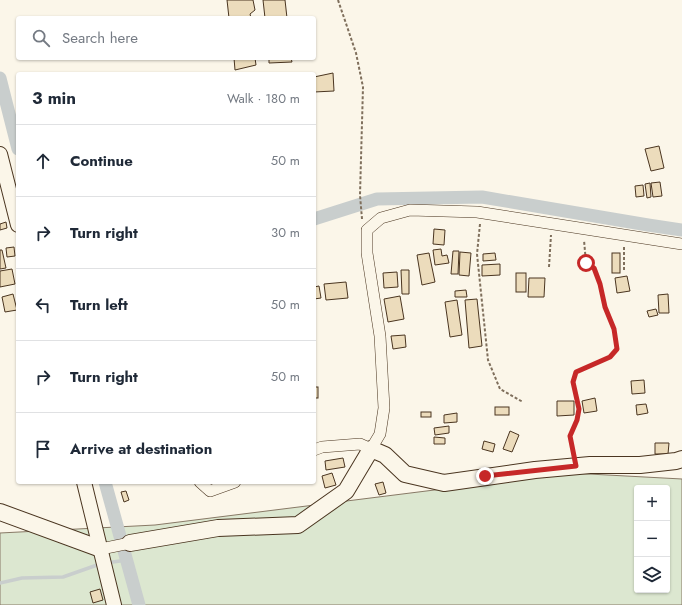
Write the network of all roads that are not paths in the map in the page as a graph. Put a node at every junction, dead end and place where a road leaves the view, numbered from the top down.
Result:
1 (0, 154) edge
2 (16, 217) edge
3 (682, 244) edge
4 (316, 449) edge
5 (371, 449) junction
6 (682, 459) edge
7 (85, 484) edge
8 (202, 484) edge
9 (230, 484) edge
10 (0, 512) edge
11 (130, 543) joint
12 (101, 549) junction
13 (114, 605) edge

1 - 2 street
3 - 5 street
4 - 5 street
5 - 6 main road
5 - 11 main road
7 - 12 street
8 - 9 street
10 - 12 main road
11 - 12 street
12 - 13 street

